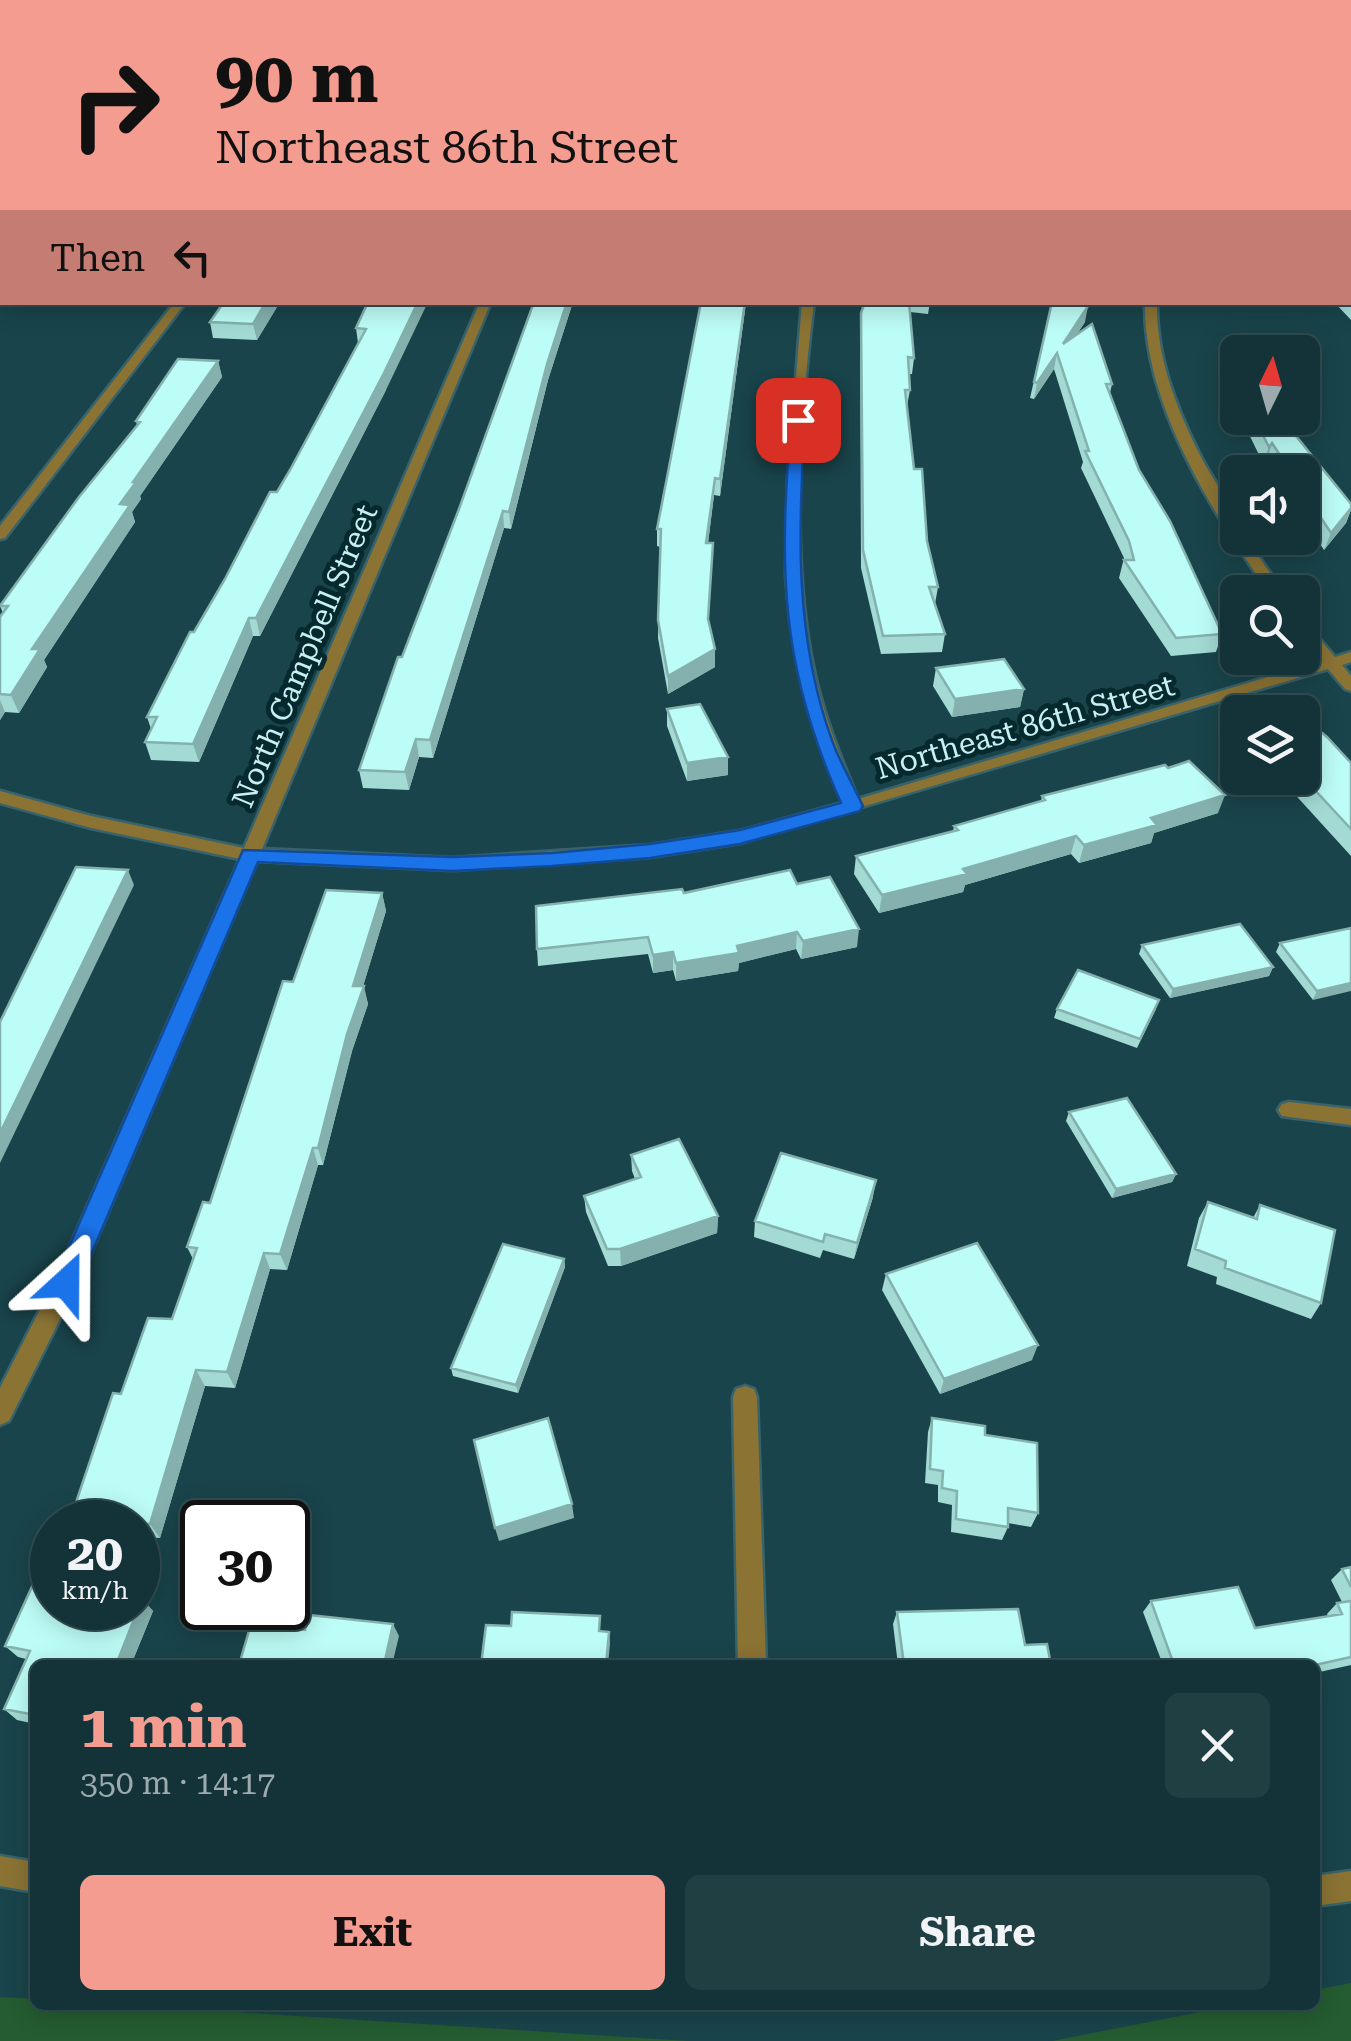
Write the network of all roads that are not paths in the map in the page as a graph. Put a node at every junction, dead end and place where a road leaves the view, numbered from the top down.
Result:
1 (179, 305) edge
2 (485, 305) edge
3 (808, 305) edge
4 (1150, 305) edge
5 (0, 535) edge
6 (1264, 575) edge
7 (1320, 650) edge
8 (1351, 657) edge
9 (1331, 664) junction
10 (1351, 686) edge
11 (0, 797) edge
12 (853, 806) junction
13 (250, 855) junction
14 (1288, 1110) dead end
15 (1351, 1118) edge
16 (745, 1397) dead end
17 (0, 1413) edge
18 (752, 1660) edge
19 (0, 1871) edge
20 (30, 1877) edge
21 (1351, 1886) edge
22 (1320, 1890) edge

1 - 5 street
2 - 13 street, North Campbell Street
3 - 12 street
4 - 6 street
7 - 9 street
8 - 9 street, Northeast 86th Street
9 - 10 street
9 - 12 street, Northeast 86th Street
11 - 13 street, Northeast 86th Street
12 - 13 street, Northeast 86th Street
13 - 17 street, North Campbell Street
14 - 15 street
16 - 18 street
19 - 20 street
21 - 22 street

